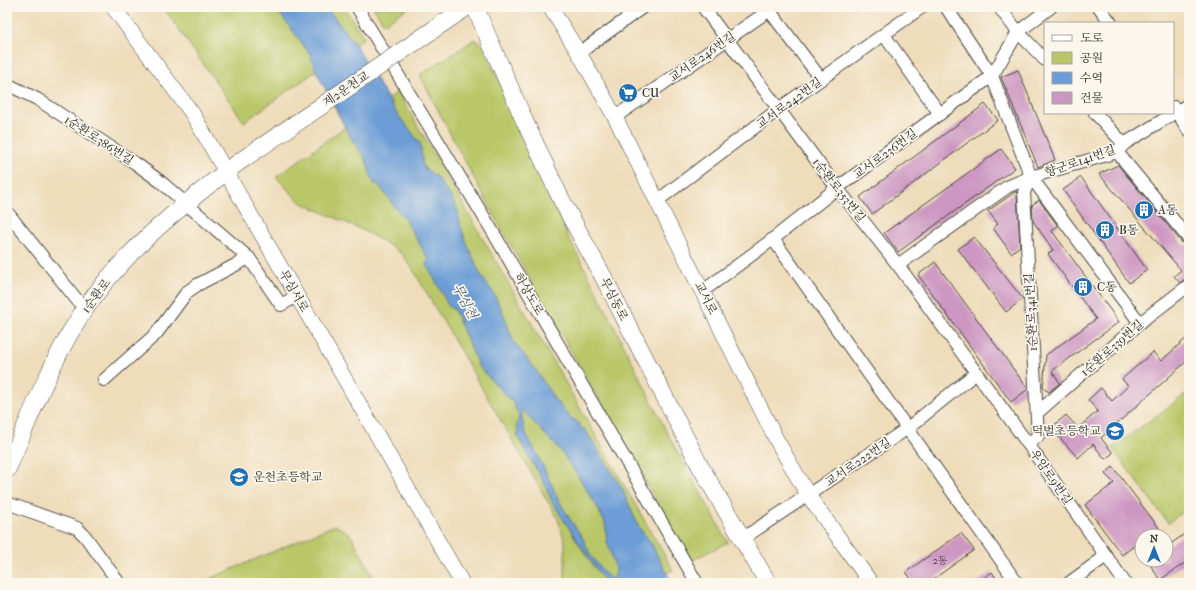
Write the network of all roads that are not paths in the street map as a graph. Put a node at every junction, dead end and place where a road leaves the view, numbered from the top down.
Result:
1 (113, 7) edge
2 (357, 7) edge
3 (467, 7) edge
4 (475, 7) edge
5 (550, 7) edge
6 (643, 7) edge
7 (703, 7) edge
8 (922, 7) edge
9 (946, 7) edge
10 (1000, 7) edge
11 (1050, 7) edge
12 (1099, 7) edge
13 (772, 8) edge
14 (1110, 22) edge
15 (1018, 32) junction
16 (884, 35) junction
17 (726, 40) junction
18 (579, 53) junction
19 (1044, 59) edge
20 (992, 76) junction
21 (821, 79) junction
22 (7, 84) edge
23 (1189, 104) edge
24 (1175, 109) edge
25 (779, 110) junction
26 (940, 114) junction
27 (1096, 114) edge
28 (1168, 114) edge
29 (615, 117) junction
30 (1189, 131) edge
31 (1121, 148) junction
32 (239, 162) joint
33 (226, 172) junction
34 (1031, 178) junction
35 (836, 188) junction
36 (657, 201) junction
37 (186, 203) junction
38 (7, 212) edge
39 (773, 239) junction
40 (1189, 239) edge
41 (249, 258) junction
42 (898, 265) junction
43 (1189, 285) edge
44 (703, 291) junction
45 (297, 296) junction
46 (85, 310) junction
47 (1140, 323) junction
48 (976, 373) junction
49 (104, 380) dead end
50 (1036, 413) junction
51 (908, 428) junction
52 (1028, 444) junction
53 (7, 470) edge
54 (808, 495) junction
55 (7, 503) edge
56 (742, 539) junction
57 (1106, 556) junction
58 (119, 583) edge
59 (462, 583) edge
60 (697, 583) edge
61 (768, 583) edge
62 (871, 583) edge
63 (1017, 583) edge
64 (1068, 583) edge
65 (1125, 583) edge

1 - 33 street, 무심서로
2 - 60 street, 하상도로
3 - 32 main road, 제2운천교, bridge
4 - 56 main road, 무심동로
5 - 18 street, 교서로
6 - 18 street
7 - 17 street, 1순환로353번길
8 - 16 street, 교서로242번길
9 - 20 street
10 - 15 street
11 - 15 street
12 - 14 street
13 - 17 street, 교서로246번길
13 - 21 street, 교서로246번길
15 - 19 street
15 - 20 street
16 - 21 street, 교서로242번길
16 - 26 street
17 - 25 street, 1순환로353번길
17 - 29 street, 교서로246번길
18 - 29 street, 교서로
20 - 26 street, 교서로236번길
20 - 34 street
21 - 25 street, 교서로242번길
22 - 37 street, 1순환로386번길
23 - 24 street, 향군로141번길
24 - 30 street
25 - 35 street, 1순환로353번길
25 - 36 street, 교서로242번길
26 - 35 street, 교서로236번길
27 - 31 street
28 - 31 street, 향군로141번길
29 - 36 street, 교서로
31 - 34 street, 향군로141번길
31 - 40 street
32 - 33 main road, 1순환로
33 - 37 main road, 1순환로
33 - 45 street, 무심서로
34 - 42 street, 향군로141번길
34 - 47 street
34 - 50 street, 1순환로341번길
35 - 39 street, 교서로236번길
35 - 42 street, 1순환로353번길
36 - 44 street, 교서로
37 - 41 street, 1순환로386번길
37 - 46 main road, 1순환로
38 - 46 street
39 - 44 street, 교서로236번길
39 - 51 street
41 - 45 street, 1순환로386번길
41 - 49 street
42 - 48 street, 1순환로353번길
43 - 47 street, 1순환로339번길
44 - 54 street, 교서로
45 - 59 street, 무심서로
46 - 53 main road, 1순환로
47 - 50 street, 1순환로339번길
48 - 51 street, 교서로222번길
48 - 52 street, 우암로9번길
50 - 52 street, 1순환로341번길
51 - 54 street, 교서로222번길
51 - 63 street
52 - 57 street, 우암로9번길
54 - 56 street, 교서로222번길
54 - 62 street, 교서로
55 - 58 street
56 - 61 main road, 무심동로
57 - 64 street
57 - 65 street, 우암로9번길

